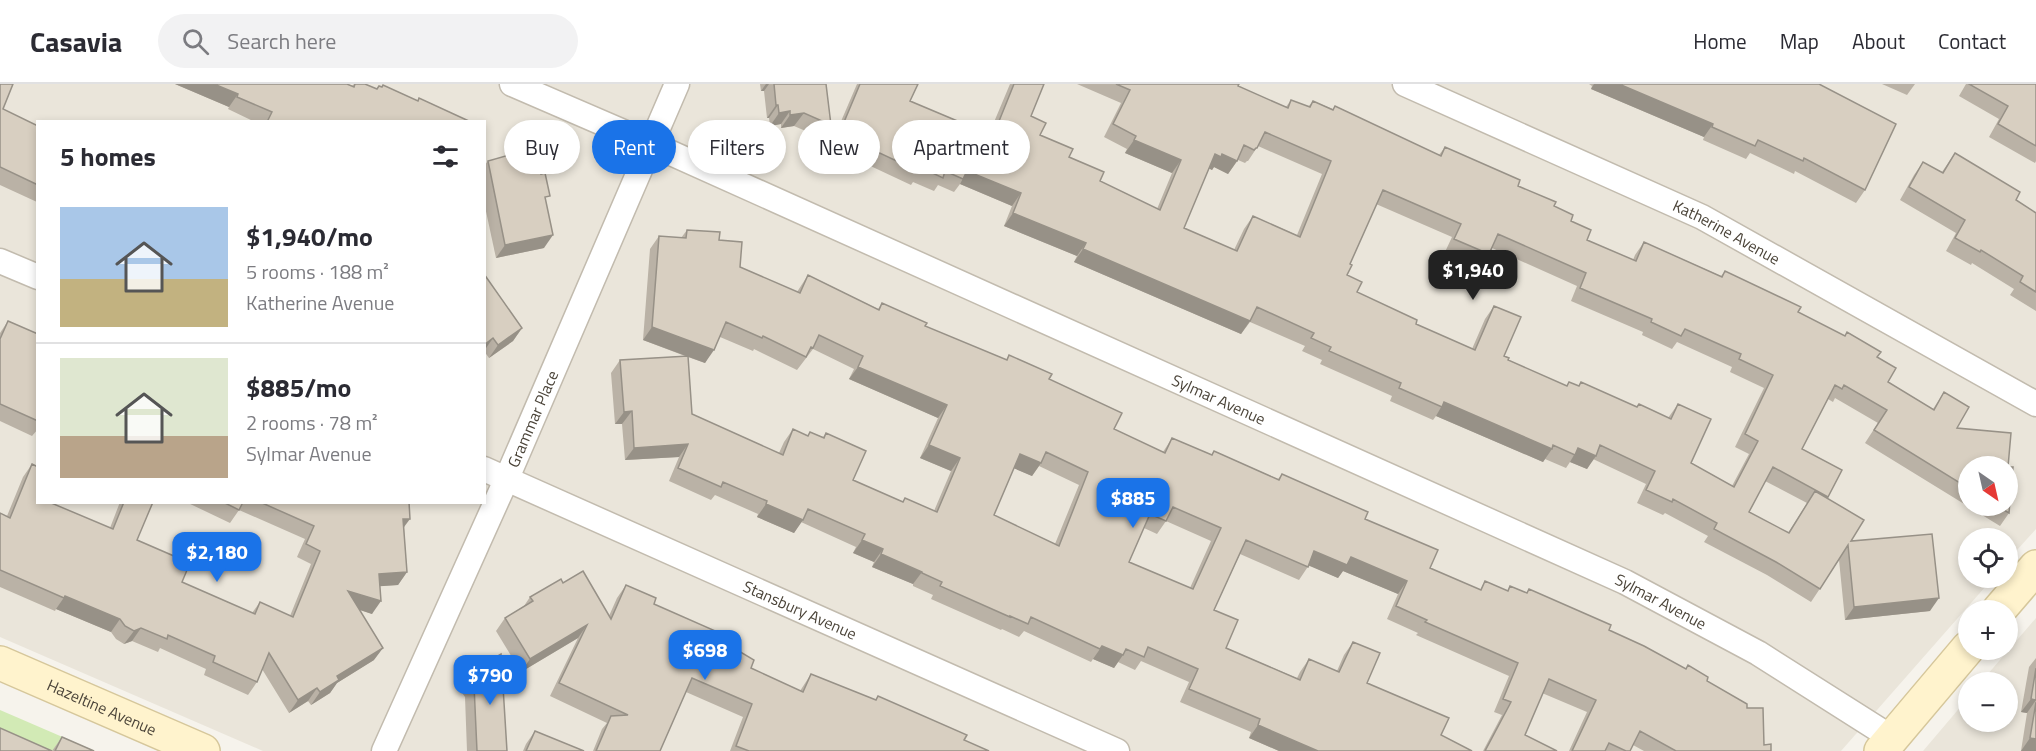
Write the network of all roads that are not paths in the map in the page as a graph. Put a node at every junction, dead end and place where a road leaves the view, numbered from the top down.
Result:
1 (512, 84) edge
2 (677, 84) edge
3 (1406, 84) edge
4 (595, 120) edge
5 (661, 120) edge
6 (676, 155) edge
7 (638, 174) edge
8 (0, 261) edge
9 (36, 277) edge
10 (2036, 404) edge
11 (486, 469) edge
12 (507, 478) junction
13 (2036, 567) edge
14 (2008, 600) edge
15 (1959, 660) edge
16 (0, 663) edge
17 (1894, 747) edge
18 (203, 751) edge
19 (384, 751) edge
20 (1117, 751) edge

1 - 4 street, Sylmar Avenue
2 - 5 street, Grammar Place
3 - 10 street, Katherine Avenue
6 - 17 street, Sylmar Avenue
7 - 12 street, Grammar Place
8 - 9 street
11 - 12 street, Stansbury Avenue
12 - 19 street, Grammar Place
12 - 20 street, Stansbury Avenue
13 - 14 street
15 - 17 street
16 - 18 street, Hazeltine Avenue

